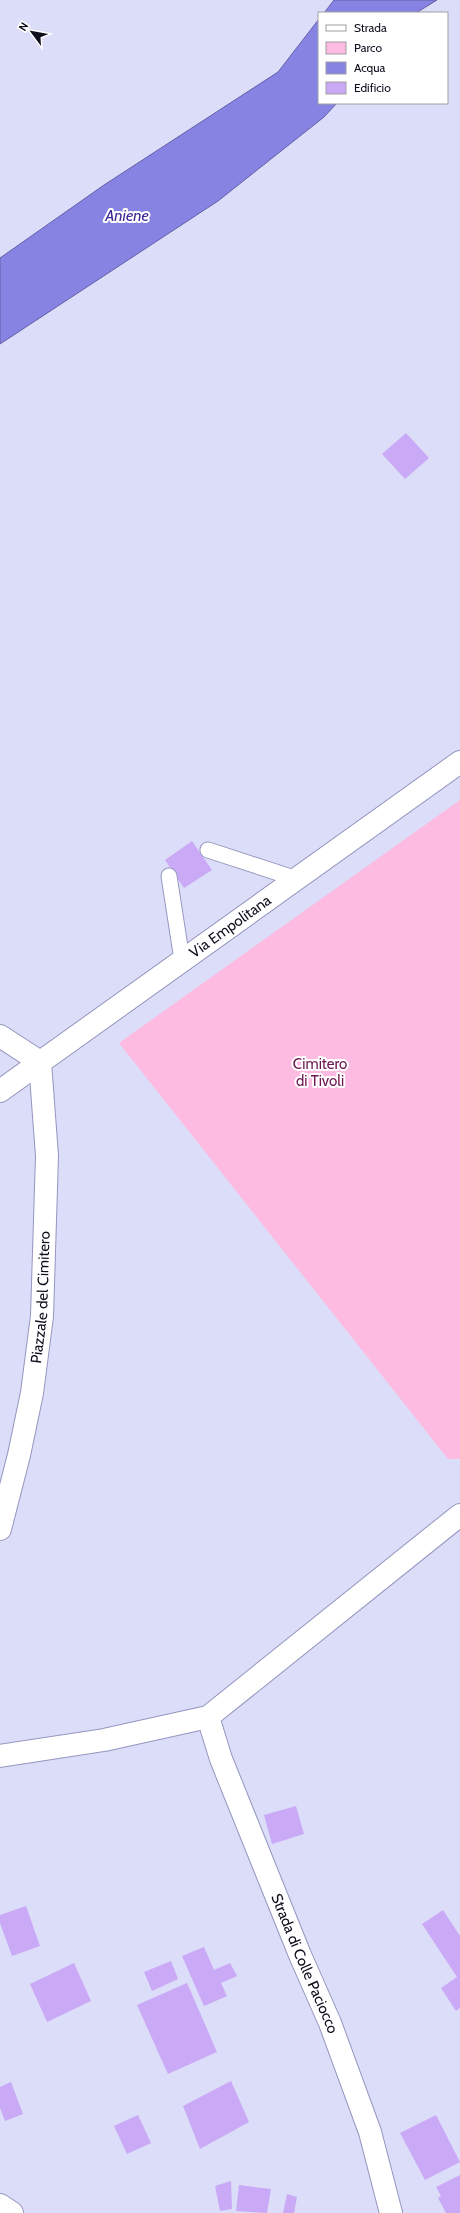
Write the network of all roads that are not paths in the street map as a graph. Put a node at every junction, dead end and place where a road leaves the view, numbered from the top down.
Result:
1 (460, 762) edge
2 (208, 850) dead end
3 (169, 876) dead end
4 (297, 879) junction
5 (182, 960) junction
6 (0, 1036) edge
7 (40, 1062) junction
8 (0, 1091) edge
9 (460, 1515) edge
10 (0, 1529) edge
11 (208, 1717) junction
12 (0, 1756) edge
13 (0, 2205) edge
14 (12, 2213) edge
15 (391, 2213) edge

1 - 4 street, Via Empolitana
2 - 4 lane
3 - 5 lane
4 - 5 street, Via Empolitana
5 - 7 street, Via Empolitana
6 - 7 street
7 - 8 street, Via Empolitana
7 - 10 street, Piazzale del Cimitero
9 - 11 street
11 - 12 street
11 - 15 street, Strada di Colle Paciocco
13 - 14 street

